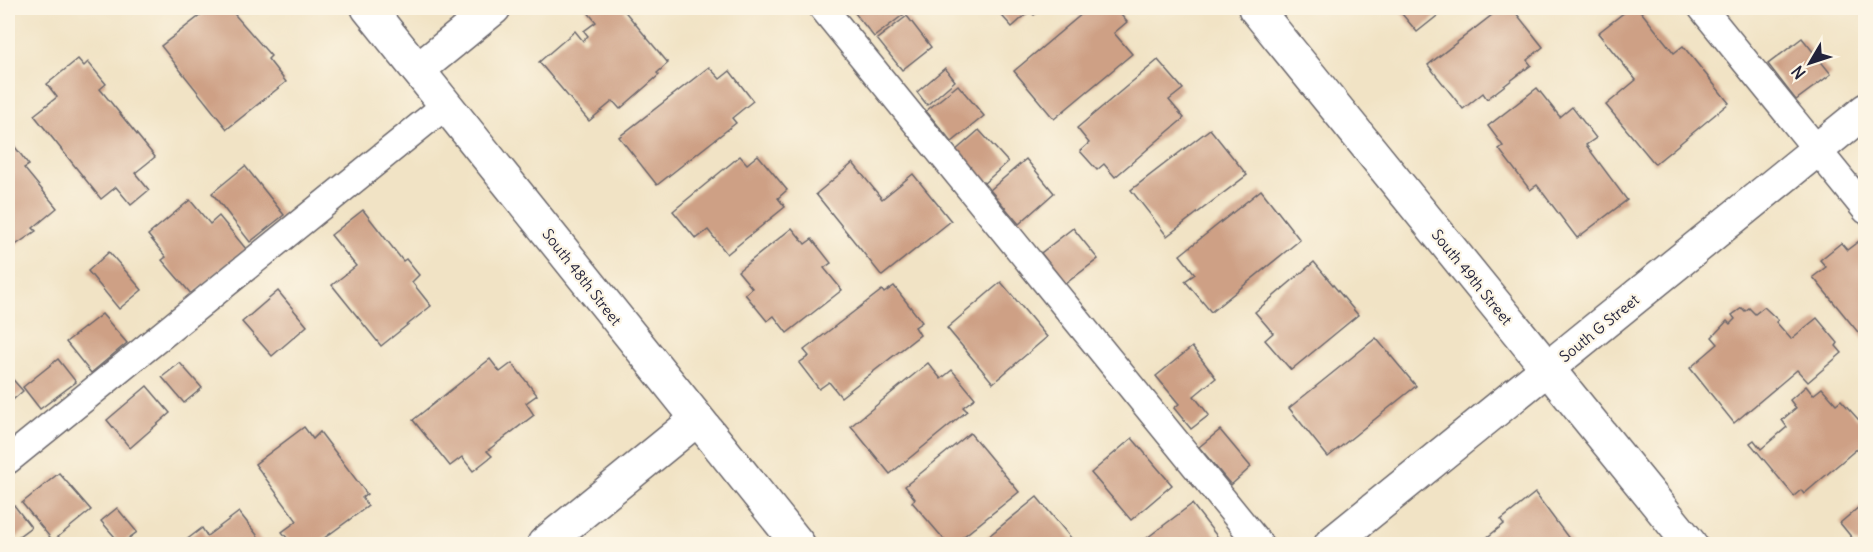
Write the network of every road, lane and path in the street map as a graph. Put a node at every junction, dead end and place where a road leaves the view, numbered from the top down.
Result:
1 (368, 8) edge
2 (494, 8) edge
3 (823, 8) edge
4 (1255, 8) edge
5 (1702, 8) edge
6 (418, 70) junction
7 (446, 105) junction
8 (1866, 110) edge
9 (1817, 150) junction
10 (1866, 210) edge
11 (1547, 371) junction
12 (696, 420) junction
13 (8, 459) edge
14 (544, 544) edge
15 (798, 544) edge
16 (1259, 544) edge
17 (1331, 544) edge
18 (1690, 544) edge

1 - 6 street, South 48th Street
2 - 6 street
3 - 16 lane
4 - 11 street, South 49th Street
5 - 9 lane
6 - 7 street, South 48th Street
7 - 12 street, South 48th Street
7 - 13 lane
8 - 9 street, South G Street
9 - 10 lane
9 - 11 street, South G Street
11 - 17 street, South G Street
11 - 18 street, South 49th Street
12 - 14 street
12 - 15 street, South 48th Street

